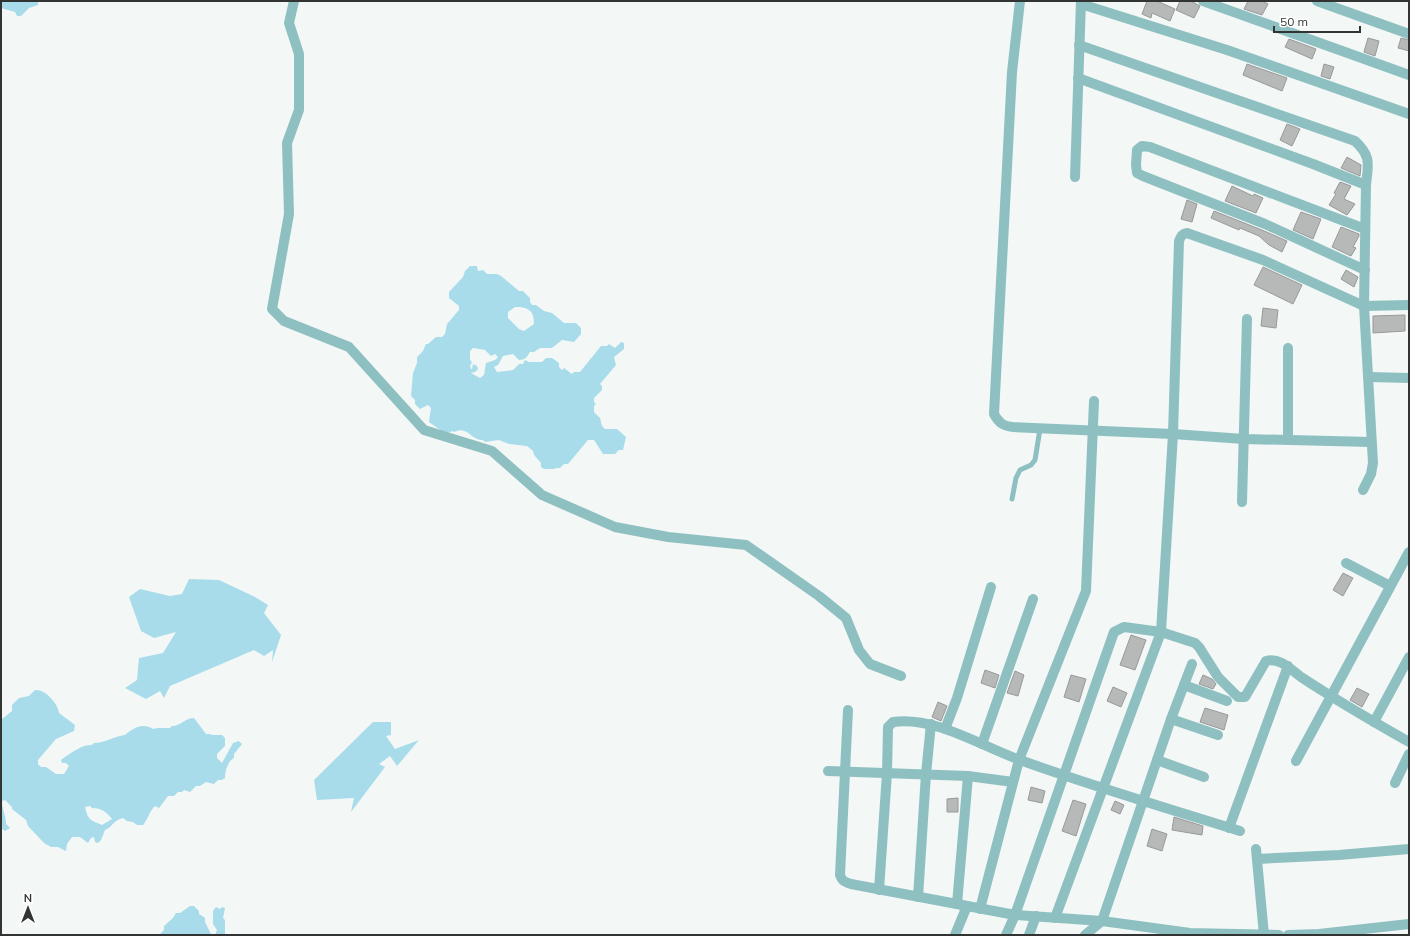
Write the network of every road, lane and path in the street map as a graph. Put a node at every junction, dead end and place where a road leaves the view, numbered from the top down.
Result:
1 (294, 1) edge
2 (1020, 1) edge
3 (1203, 1) edge
4 (1317, 1) edge
5 (1081, 2) edge
6 (1409, 34) edge
7 (1079, 45) junction
8 (1409, 75) edge
9 (1078, 78) junction
10 (1409, 114) edge
11 (1075, 177) dead end
12 (1366, 185) junction
13 (1365, 229) junction
14 (1365, 270) junction
15 (1409, 305) edge
16 (1364, 306) junction
17 (1247, 319) dead end
18 (1288, 348) dead end
19 (1368, 377) junction
20 (1409, 378) edge
21 (1094, 401) dead end
22 (1040, 428) junction
23 (1093, 431) junction
24 (1173, 434) junction
25 (1244, 439) junction
26 (1288, 440) junction
27 (1371, 442) junction
28 (1, 481) edge
29 (1363, 490) dead end
30 (1, 491) edge
31 (1012, 499) dead end
32 (1242, 502) dead end
33 (1409, 552) edge
34 (1346, 563) dead end
35 (1390, 586) junction
36 (991, 587) dead end
37 (1033, 599) dead end
38 (1161, 632) junction
39 (1409, 657) edge
40 (1192, 664) dead end
41 (1288, 666) junction
42 (901, 676) dead end
43 (1184, 685) junction
44 (1330, 697) junction
45 (1227, 701) dead end
46 (848, 710) dead end
47 (1171, 719) junction
48 (1374, 722) junction
49 (931, 724) junction
50 (945, 729) junction
51 (1218, 736) dead end
52 (1409, 742) edge
53 (982, 744) junction
54 (1409, 754) edge
55 (1019, 760) junction
56 (1157, 760) junction
57 (1296, 761) dead end
58 (828, 771) dead end
59 (844, 772) junction
60 (887, 773) junction
61 (926, 774) junction
62 (1064, 775) junction
63 (968, 776) junction
64 (1204, 777) dead end
65 (1013, 782) junction
66 (1395, 784) dead end
67 (1103, 788) junction
68 (1143, 802) junction
69 (1229, 828) junction
70 (1240, 831) dead end
71 (1409, 849) edge
72 (879, 890) junction
73 (918, 897) junction
74 (962, 905) junction
75 (980, 909) junction
76 (1015, 915) junction
77 (1036, 916) junction
78 (1055, 918) junction
79 (1102, 921) junction
80 (1409, 924) edge
81 (1190, 934) edge
82 (955, 935) edge
83 (1006, 935) edge
84 (1029, 935) edge
85 (1085, 935) edge
86 (1263, 935) edge
87 (1279, 935) edge
88 (1288, 935) edge

1 - 42 street
2 - 22 street
3 - 8 street
4 - 6 street
5 - 7 street
5 - 10 street
7 - 9 street
7 - 12 street
9 - 11 street
9 - 12 street
12 - 13 street
13 - 14 street
13 - 14 street
14 - 16 street
15 - 16 street
16 - 19 street
16 - 24 street
17 - 25 street
18 - 26 street
19 - 20 street
19 - 27 street
21 - 23 street
22 - 23 street
22 - 31 lane
23 - 24 street
23 - 55 street
24 - 25 street
24 - 38 street
25 - 26 street
25 - 32 street
26 - 27 street
27 - 29 street
28 - 30 path
33 - 35 street
34 - 35 street
35 - 44 street
36 - 50 street
37 - 53 street
38 - 41 street
38 - 62 street
38 - 67 street
39 - 48 street
40 - 43 street
41 - 44 street
41 - 69 street
43 - 45 street
43 - 47 street
44 - 48 street
44 - 57 street
46 - 59 street
47 - 51 street
47 - 56 street
48 - 52 street
49 - 50 street
49 - 60 street
49 - 61 street
50 - 53 street
53 - 55 street
54 - 66 street
55 - 62 street
55 - 65 street
56 - 64 street
56 - 68 street
58 - 59 street
59 - 60 street
59 - 72 street
60 - 61 street
60 - 72 street
61 - 63 street
61 - 73 street
62 - 67 street
62 - 76 street
63 - 65 street
63 - 74 street
65 - 75 street
67 - 68 street
67 - 78 street
68 - 69 street
68 - 79 street
69 - 70 street
71 - 86 street
72 - 73 street
73 - 74 street
74 - 75 street
74 - 82 street
75 - 76 street
76 - 77 street
76 - 83 street
77 - 78 street
77 - 84 street
78 - 79 street
79 - 81 street
79 - 85 street
80 - 88 street
81 - 86 street
86 - 87 street

